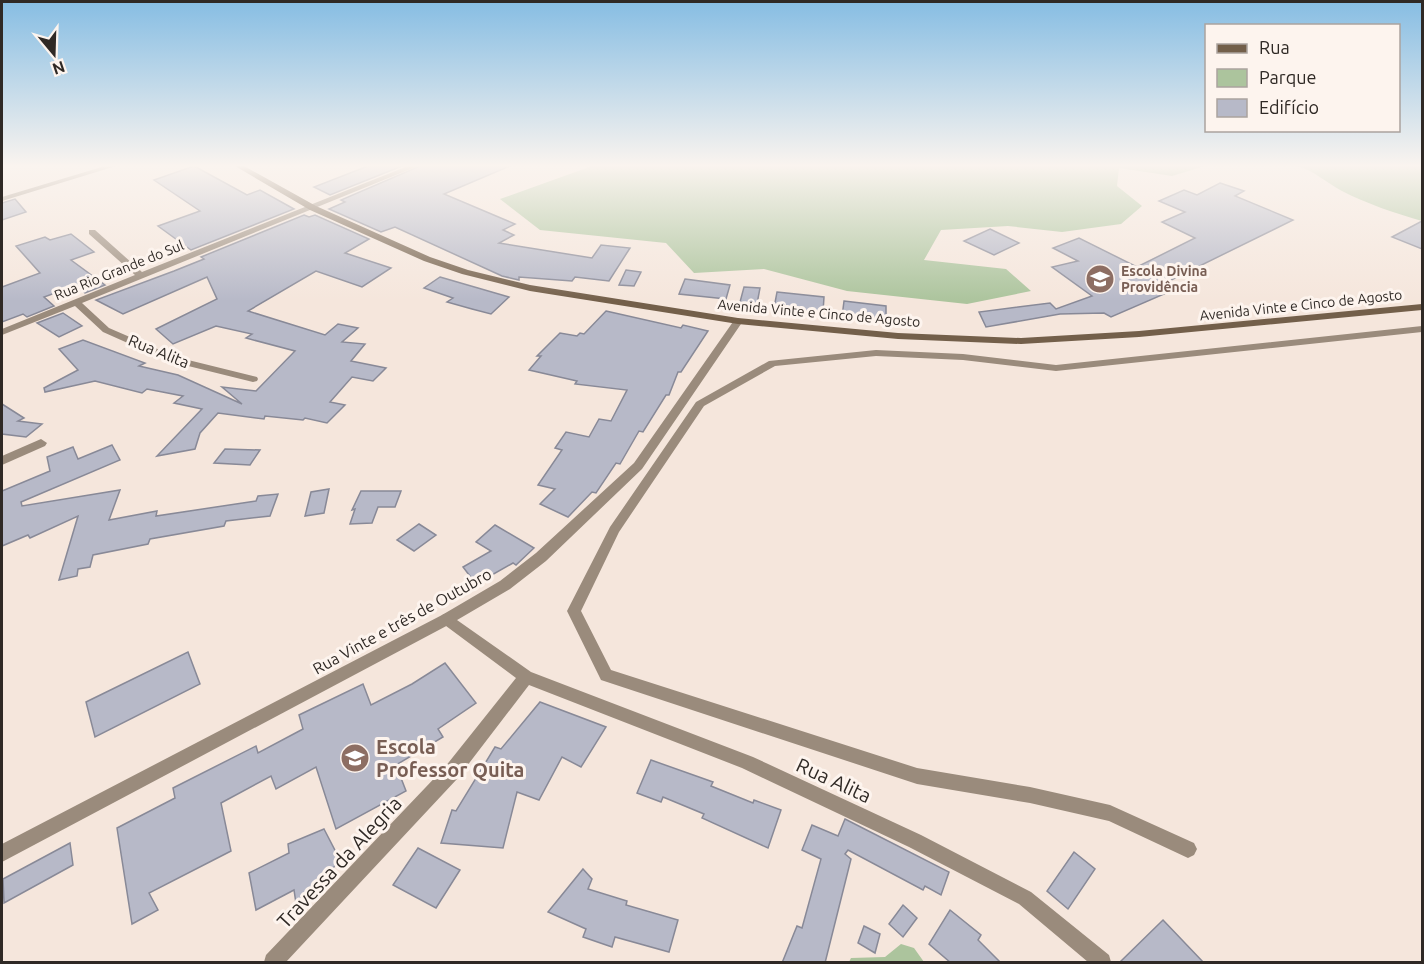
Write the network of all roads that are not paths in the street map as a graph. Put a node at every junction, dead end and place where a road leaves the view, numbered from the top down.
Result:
1 (305, 211) edge
2 (320, 211) edge
3 (92, 232) dead end
4 (141, 276) junction
5 (76, 302) junction
6 (1422, 307) edge
7 (738, 321) junction
8 (1422, 329) edge
9 (2, 332) edge
10 (253, 379) dead end
11 (41, 443) dead end
12 (2, 461) edge
13 (447, 619) junction
14 (526, 677) junction
15 (1188, 849) dead end
16 (2, 853) edge
17 (273, 963) edge
18 (1102, 963) edge

1 - 4 street, Rua Rio Grande do Sul
2 - 7 main road, Avenida Vinte e Cinco de Agosto
3 - 4 street
4 - 5 street, Rua Rio Grande do Sul
5 - 9 street, Rua Rio Grande do Sul
5 - 10 street, Rua Alita
6 - 7 main road, Avenida Vinte e Cinco de Agosto
7 - 13 street, Rua Vinte e três de Outubro
8 - 15 street
11 - 12 street
13 - 14 street, Rua Alita
13 - 16 street, Rua Vinte e três de Outubro
14 - 17 street, Travessa da Alegria
14 - 18 street, Rua Alita

